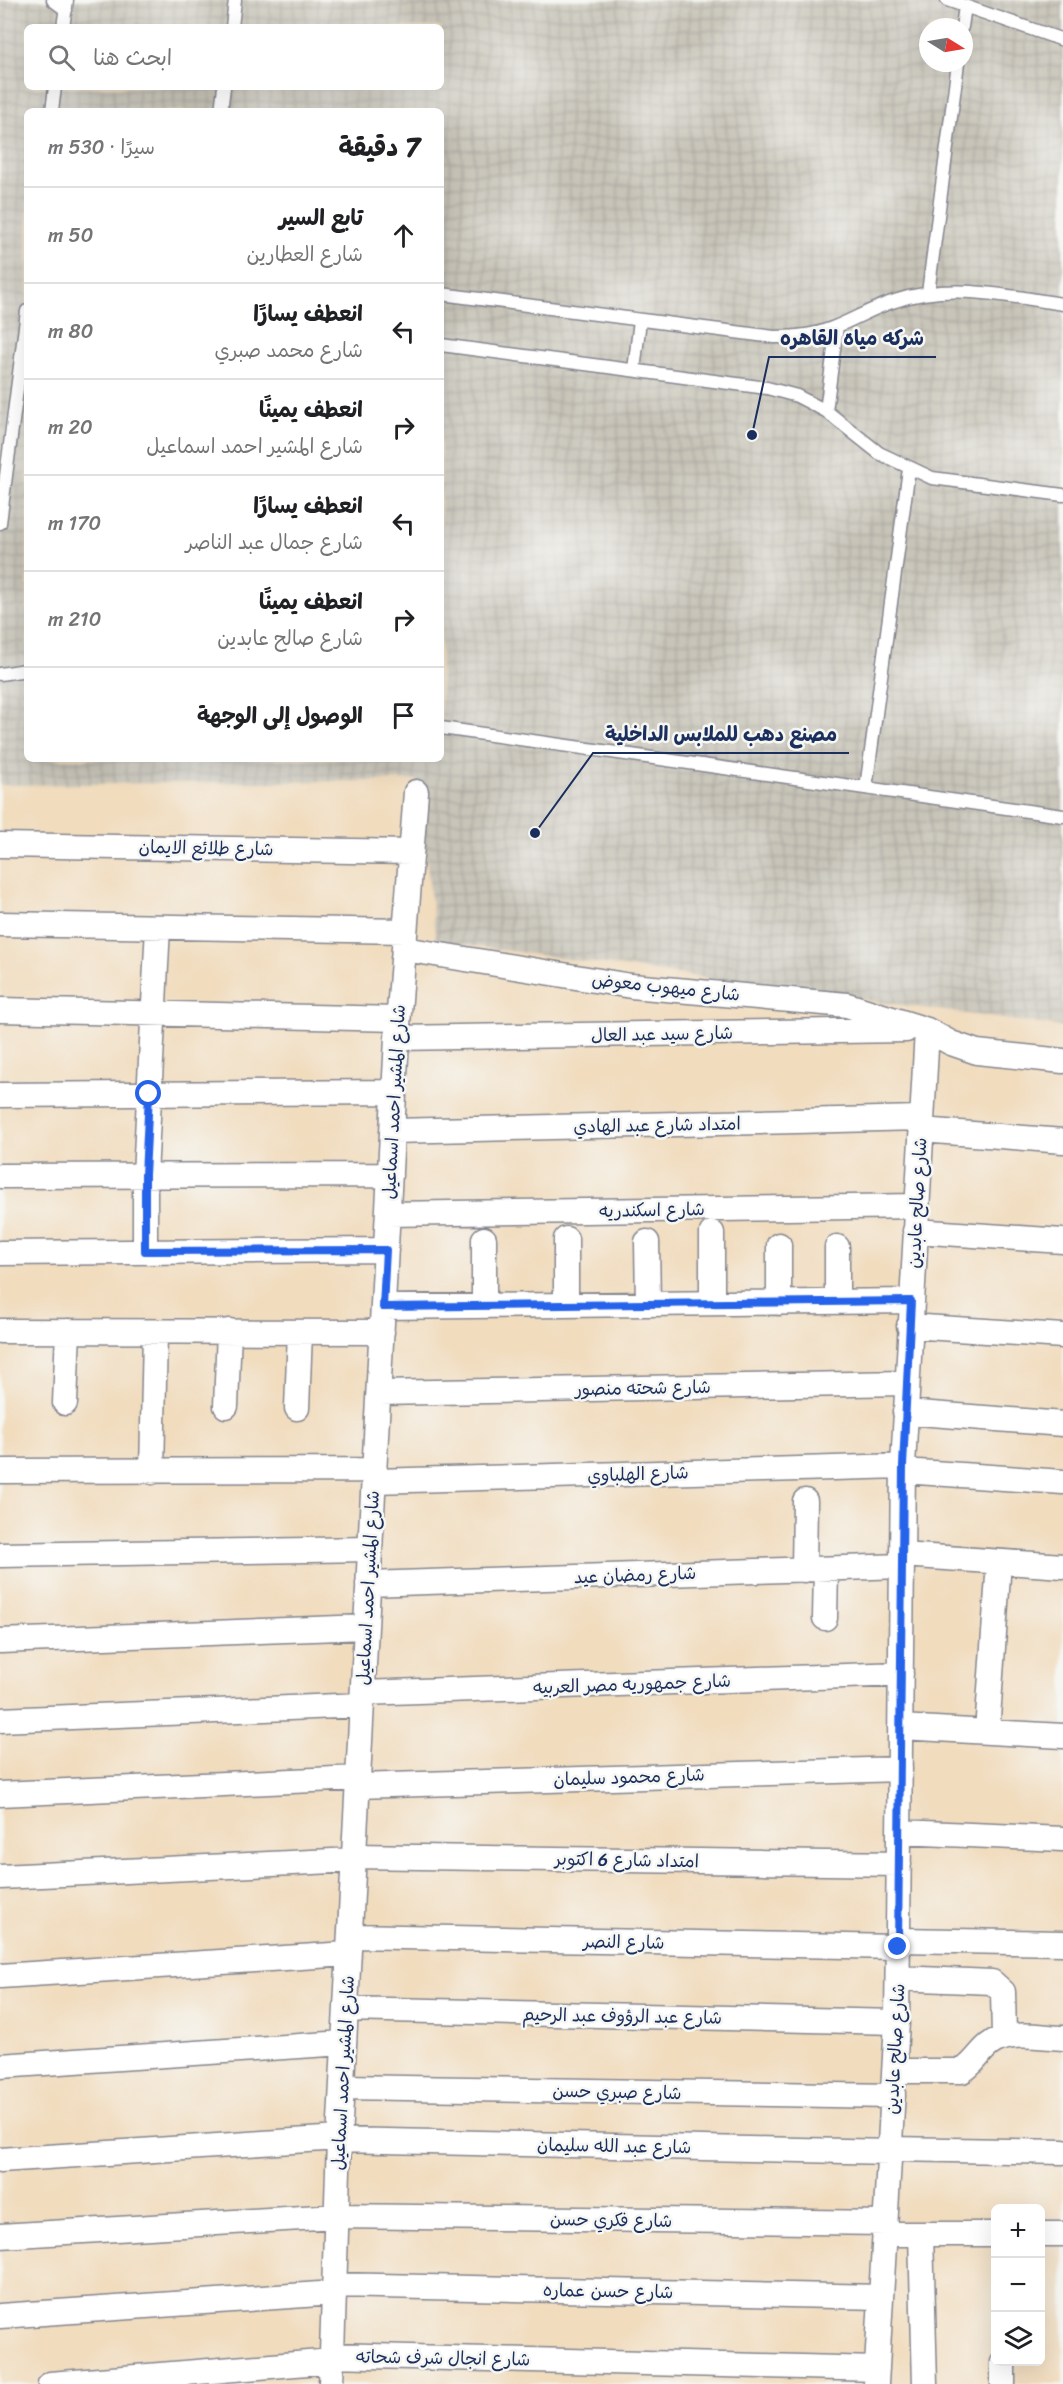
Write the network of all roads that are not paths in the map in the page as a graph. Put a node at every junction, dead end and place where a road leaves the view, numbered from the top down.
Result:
1 (52, 0) edge
2 (235, 0) edge
3 (947, 0) edge
4 (66, 5) edge
5 (965, 6) junction
6 (963, 18) edge
7 (63, 24) edge
8 (232, 24) edge
9 (1063, 40) edge
10 (956, 72) edge
11 (55, 90) edge
12 (224, 90) edge
13 (52, 108) edge
14 (221, 108) edge
15 (928, 293) junction
16 (444, 294) edge
17 (1063, 304) edge
18 (640, 320) junction
19 (837, 326) junction
20 (24, 335) edge
21 (444, 345) edge
22 (634, 370) junction
23 (826, 411) junction
24 (909, 470) junction
25 (1063, 495) edge
26 (0, 523) edge
27 (24, 670) edge
28 (0, 674) edge
29 (444, 728) edge
30 (866, 788) junction
31 (416, 792) dead end
32 (1063, 816) edge
33 (0, 845) edge
34 (411, 852) junction
35 (0, 924) edge
36 (158, 927) junction
37 (405, 940) junction
38 (0, 1010) edge
39 (153, 1013) junction
40 (398, 1028) junction
41 (927, 1030) junction
42 (1063, 1061) edge
43 (395, 1092) junction
44 (149, 1094) junction
45 (0, 1095) edge
46 (921, 1124) junction
47 (393, 1131) junction
48 (1063, 1141) edge
49 (145, 1175) junction
50 (390, 1175) junction
51 (0, 1176) edge
52 (916, 1206) junction
53 (388, 1214) junction
54 (915, 1231) junction
55 (712, 1233) dead end
56 (484, 1239) dead end
57 (566, 1239) dead end
58 (1063, 1241) edge
59 (647, 1242) dead end
60 (779, 1245) dead end
61 (837, 1247) dead end
62 (386, 1250) junction
63 (145, 1251) junction
64 (0, 1253) edge
65 (911, 1301) junction
66 (837, 1302) junction
67 (712, 1303) junction
68 (779, 1303) junction
69 (648, 1304) junction
70 (566, 1305) junction
71 (484, 1306) junction
72 (383, 1307) junction
73 (909, 1326) junction
74 (0, 1331) edge
75 (68, 1331) junction
76 (229, 1332) junction
77 (300, 1332) junction
78 (382, 1332) junction
79 (156, 1333) junction
80 (1063, 1336) edge
81 (906, 1383) junction
82 (379, 1393) junction
83 (65, 1403) dead end
84 (226, 1406) dead end
85 (297, 1408) dead end
86 (905, 1412) junction
87 (1063, 1424) edge
88 (903, 1468) junction
89 (0, 1471) edge
90 (152, 1472) junction
91 (374, 1476) junction
92 (1063, 1482) edge
93 (805, 1501) dead end
94 (370, 1549) junction
95 (0, 1556) edge
96 (902, 1561) junction
97 (999, 1562) junction
98 (1063, 1566) edge
99 (815, 1569) junction
100 (368, 1584) junction
101 (825, 1618) dead end
102 (366, 1627) junction
103 (0, 1641) edge
104 (901, 1674) junction
105 (362, 1699) junction
106 (0, 1720) edge
107 (900, 1727) junction
108 (987, 1732) junction
109 (1063, 1736) edge
110 (900, 1769) junction
111 (358, 1782) junction
112 (0, 1794) edge
113 (900, 1832) junction
114 (1063, 1839) edge
115 (354, 1858) junction
116 (899, 1864) junction
117 (0, 1877) edge
118 (1063, 1943) edge
119 (899, 1944) junction
120 (349, 1945) junction
121 (0, 1976) edge
122 (898, 1978) junction
123 (346, 2009) junction
124 (897, 2022) junction
125 (1004, 2036) junction
126 (1063, 2038) edge
127 (344, 2043) junction
128 (0, 2066) edge
129 (894, 2071) junction
130 (342, 2087) junction
131 (893, 2096) junction
132 (339, 2139) junction
133 (890, 2151) junction
134 (1063, 2152) edge
135 (0, 2160) edge
136 (336, 2216) junction
137 (885, 2229) junction
138 (921, 2234) junction
139 (991, 2234) edge
140 (1045, 2234) edge
141 (1063, 2234) edge
142 (0, 2236) edge
143 (334, 2289) junction
144 (881, 2297) junction
145 (0, 2316) edge
146 (1003, 2366) edge
147 (332, 2367) edge
148 (877, 2377) edge
149 (50, 2384) edge
150 (925, 2384) edge
151 (1003, 2384) edge

1 - 4 lane
2 - 8 lane
3 - 5 lane
4 - 7 lane
5 - 6 lane
5 - 9 lane
10 - 15 lane
11 - 13 lane
12 - 14 lane
15 - 17 lane
15 - 19 lane
16 - 18 lane
18 - 19 lane
18 - 22 lane
19 - 23 lane
20 - 26 lane
21 - 22 lane
22 - 23 lane
23 - 24 lane
24 - 25 lane
24 - 30 lane
27 - 28 lane
29 - 30 lane
30 - 32 lane
31 - 34 street, شارع المشير احمد اسماعيل
33 - 34 street, شارع طلائع الايمان
34 - 37 street, شارع المشير احمد اسماعيل
35 - 36 street, شارع ميهوب معوض
36 - 37 street, شارع ميهوب معوض
36 - 39 street
37 - 40 street, شارع المشير احمد اسماعيل
37 - 41 street, شارع ميهوب معوض
38 - 39 street, شارع سيد عبد العال
39 - 40 street, شارع سيد عبد العال
39 - 44 street
40 - 41 street, شارع سيد عبد العال
40 - 43 street, شارع المشير احمد اسماعيل
41 - 42 street, شارع ميهوب معوض
41 - 46 street, شارع صالح عابدين
43 - 44 street
43 - 47 street, شارع المشير احمد اسماعيل
44 - 45 street
44 - 49 street
46 - 47 street, امتداد شارع عبد الهادي
46 - 48 street, امتداد شارع عبد الهادي
46 - 52 street, شارع صالح عابدين
47 - 50 street, شارع المشير احمد اسماعيل
49 - 50 street
49 - 51 street
49 - 63 street
50 - 53 street, شارع المشير احمد اسماعيل
52 - 53 street, شارع اسكندريه
52 - 54 street, شارع صالح عابدين
53 - 62 street, شارع المشير احمد اسماعيل
54 - 58 street
54 - 65 street, شارع صالح عابدين
55 - 67 street
56 - 71 street
57 - 70 street
59 - 69 street
60 - 68 street
61 - 66 street
62 - 63 street
62 - 72 street, شارع المشير احمد اسماعيل
63 - 64 street
65 - 66 street
65 - 73 street, شارع صالح عابدين
66 - 68 street
67 - 68 street
67 - 69 street
69 - 70 street
70 - 71 street
71 - 72 street
72 - 78 street, شارع المشير احمد اسماعيل
73 - 80 street
73 - 81 street, شارع صالح عابدين
74 - 75 street
75 - 79 street
75 - 83 street
76 - 77 street
76 - 79 street
76 - 84 street
77 - 78 street
77 - 85 street
78 - 82 street, شارع المشير احمد اسماعيل
79 - 90 street
81 - 82 street, شارع شحته منصور
81 - 86 street, شارع صالح عابدين
82 - 91 street, شارع المشير احمد اسماعيل
86 - 87 street
86 - 88 street, شارع صالح عابدين
88 - 91 street, شارع الهلباوي
88 - 92 street, شارع الهلباوي
88 - 96 street, شارع صالح عابدين
89 - 90 street, شارع الهلباوي
90 - 91 street, شارع الهلباوي
91 - 94 street, شارع المشير احمد اسماعيل
93 - 99 street
94 - 95 street
94 - 100 street, شارع المشير احمد اسماعيل
96 - 97 street, شارع رمضان عيد
96 - 99 street, شارع رمضان عيد
96 - 104 street, شارع صالح عابدين
97 - 98 street, شارع رمضان عيد
97 - 108 street
99 - 100 street, شارع رمضان عيد
99 - 101 street
100 - 102 street, شارع المشير احمد اسماعيل
102 - 103 street
102 - 105 street, شارع المشير احمد اسماعيل
104 - 105 street, شارع جمهوريه مصر العربيه
104 - 107 street, شارع صالح عابدين
105 - 106 street, شارع جمهوريه مصر العربيه
105 - 111 street, شارع المشير احمد اسماعيل
107 - 108 street
107 - 110 street, شارع صالح عابدين
108 - 109 street
110 - 111 street, شارع محمود سليمان
110 - 113 street, شارع صالح عابدين
111 - 112 street, شارع محمود سليمان
111 - 115 street, شارع المشير احمد اسماعيل
113 - 114 street
113 - 116 street, شارع صالح عابدين
115 - 116 street, امتداد شارع 6 اكتوبر
115 - 117 street, امتداد شارع 6 اكتوبر
115 - 120 street, شارع المشير احمد اسماعيل
116 - 119 street, شارع صالح عابدين
118 - 119 street, شارع النصر
119 - 120 street, شارع النصر
119 - 122 street, شارع صالح عابدين
120 - 121 street, شارع النصر
120 - 123 street, شارع المشير احمد اسماعيل
122 - 124 street, شارع صالح عابدين
122 - 125 street
123 - 124 street, شارع عبد الرؤوف عبد الرحيم
123 - 127 street, شارع المشير احمد اسماعيل
124 - 129 street, شارع صالح عابدين
125 - 126 street
125 - 129 street
127 - 128 street
127 - 130 street, شارع المشير احمد اسماعيل
129 - 131 street, شارع صالح عابدين
130 - 131 street, شارع صبري حسن
130 - 132 street, شارع المشير احمد اسماعيل
131 - 133 street, شارع صالح عابدين
132 - 133 street, شارع عبد الله سليمان
132 - 135 street, شارع عبد الله سليمان
132 - 136 street, شارع المشير احمد اسماعيل
133 - 134 street, شارع عبد الله سليمان
133 - 137 street, شارع صالح عابدين
136 - 137 street, شارع فكري حسن
136 - 142 street, شارع فكري حسن
136 - 143 street, شارع المشير احمد اسماعيل
137 - 138 street, شارع فكري حسن
137 - 144 street, شارع صالح عابدين
138 - 139 street, شارع فكري حسن
138 - 150 street
140 - 141 street
143 - 144 street, شارع حسن عماره
143 - 145 street, شارع حسن عماره
143 - 147 street, شارع المشير احمد اسماعيل
144 - 148 street, شارع صالح عابدين
146 - 151 street
147 - 148 street, شارع انجال شرف شحاته
147 - 149 street, شارع انجال شرف شحاته

